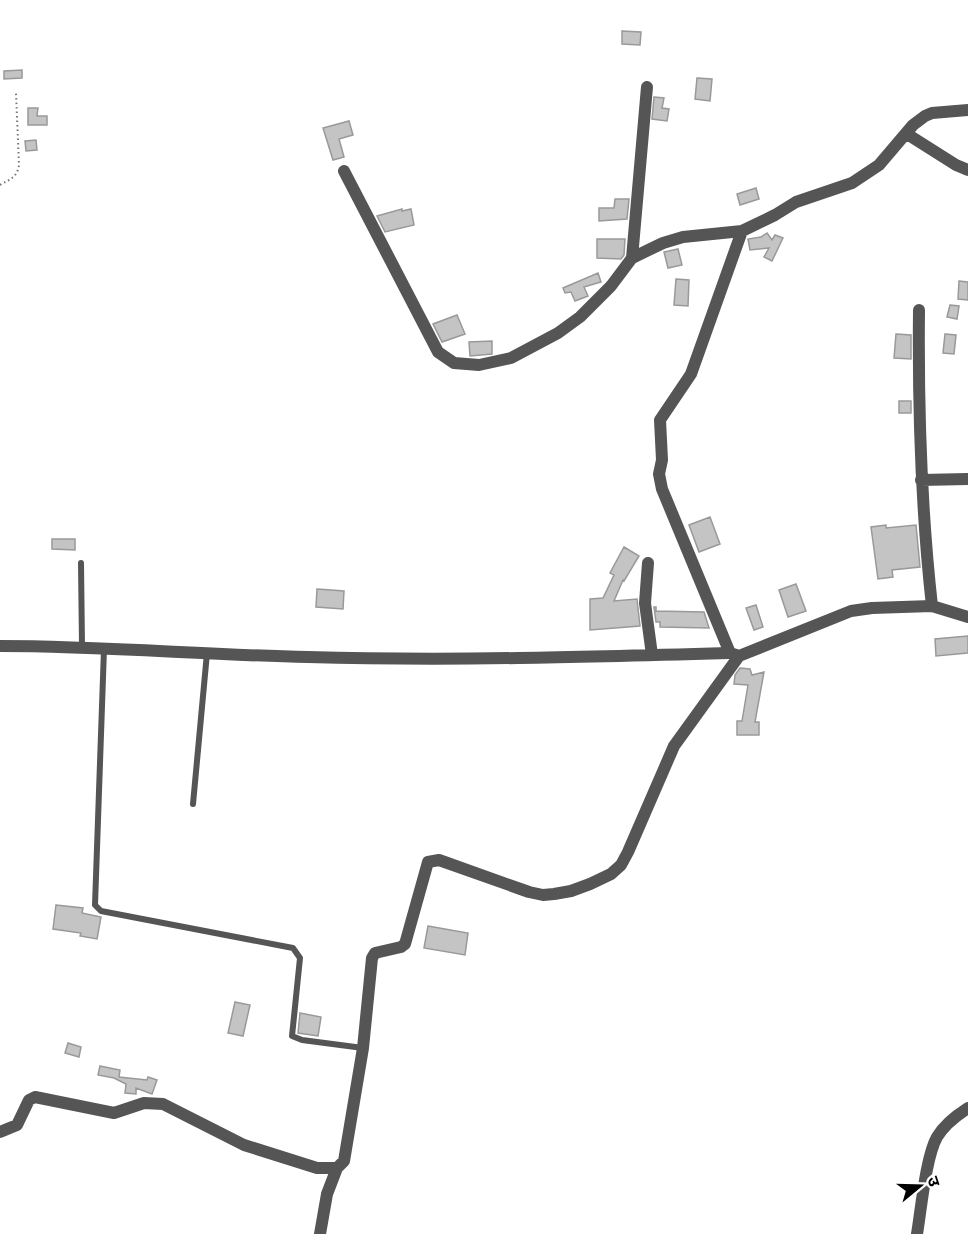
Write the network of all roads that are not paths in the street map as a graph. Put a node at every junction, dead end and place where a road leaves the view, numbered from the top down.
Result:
1 (647, 87) dead end
2 (968, 110) edge
3 (907, 134) junction
4 (968, 170) edge
5 (344, 171) dead end
6 (742, 231) junction
7 (632, 258) junction
8 (919, 310) dead end
9 (968, 479) edge
10 (921, 480) junction
11 (81, 563) dead end
12 (648, 563) dead end
13 (932, 606) junction
14 (968, 617) edge
15 (0, 646) edge
16 (82, 646) junction
17 (104, 648) junction
18 (207, 653) junction
19 (734, 655) junction
20 (652, 656) junction
21 (193, 804) dead end
22 (363, 1048) junction
23 (968, 1108) edge
24 (0, 1132) edge
25 (337, 1168) junction
26 (320, 1234) edge
27 (916, 1234) edge

1 - 7 street
2 - 3 street
3 - 4 street
3 - 6 street
5 - 7 street
6 - 7 street
6 - 19 street
8 - 10 street
9 - 10 street
10 - 13 street
11 - 16 lane
12 - 20 street
13 - 14 street
13 - 19 street
15 - 16 street
16 - 17 street
17 - 18 street
17 - 22 lane
18 - 20 street
18 - 21 lane
19 - 20 street
19 - 22 street
22 - 25 street
23 - 27 street
24 - 25 street
25 - 26 street

